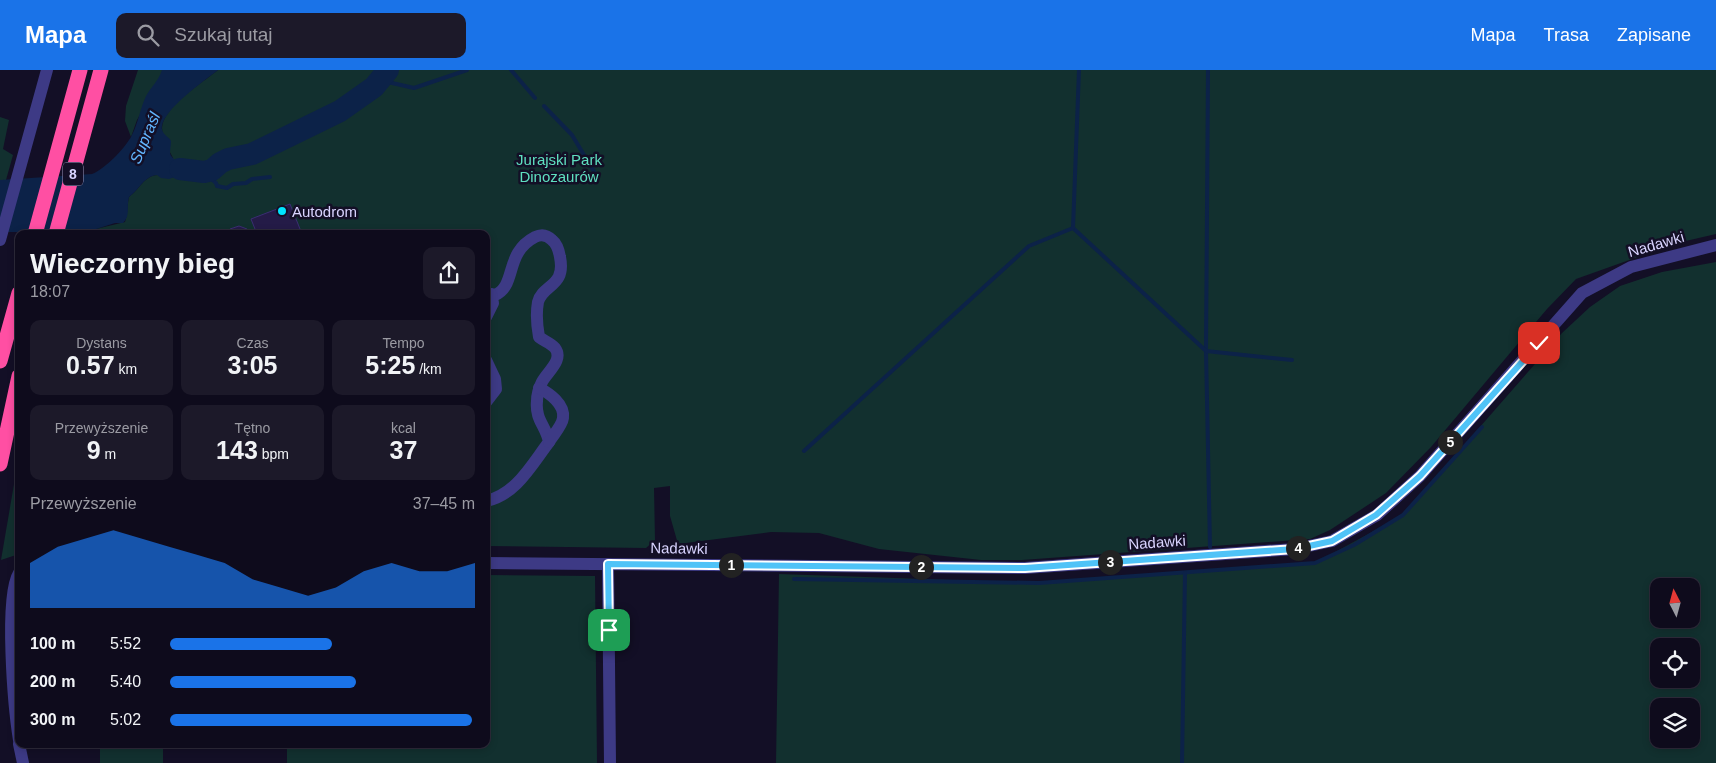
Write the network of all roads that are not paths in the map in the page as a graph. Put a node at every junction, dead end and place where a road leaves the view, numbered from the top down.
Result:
1 (46, 70) edge
2 (80, 70) edge
3 (101, 70) edge
4 (36, 230) edge
5 (57, 230) edge
6 (0, 240) edge
7 (1716, 245) edge
8 (490, 293) edge
9 (490, 298) edge
10 (15, 307) edge
11 (490, 311) edge
12 (0, 361) edge
13 (490, 368) edge
14 (539, 388) junction
15 (15, 395) edge
16 (490, 397) edge
17 (548, 442) junction
18 (0, 464) edge
19 (490, 499) edge
20 (490, 563) edge
21 (608, 564) junction
22 (15, 583) edge
23 (15, 706) edge
24 (20, 748) edge
25 (23, 763) edge
26 (610, 763) edge

1 - 6 street
2 - 4 highway, 8
3 - 5 highway, 8
7 - 21 street, Nadawki
8 - 14 street
9 - 11 street
10 - 12 highway
13 - 16 street
14 - 17 street
14 - 17 street
15 - 18 highway
17 - 19 street
20 - 21 street, Nadawki
21 - 26 street
22 - 23 street
24 - 25 street

